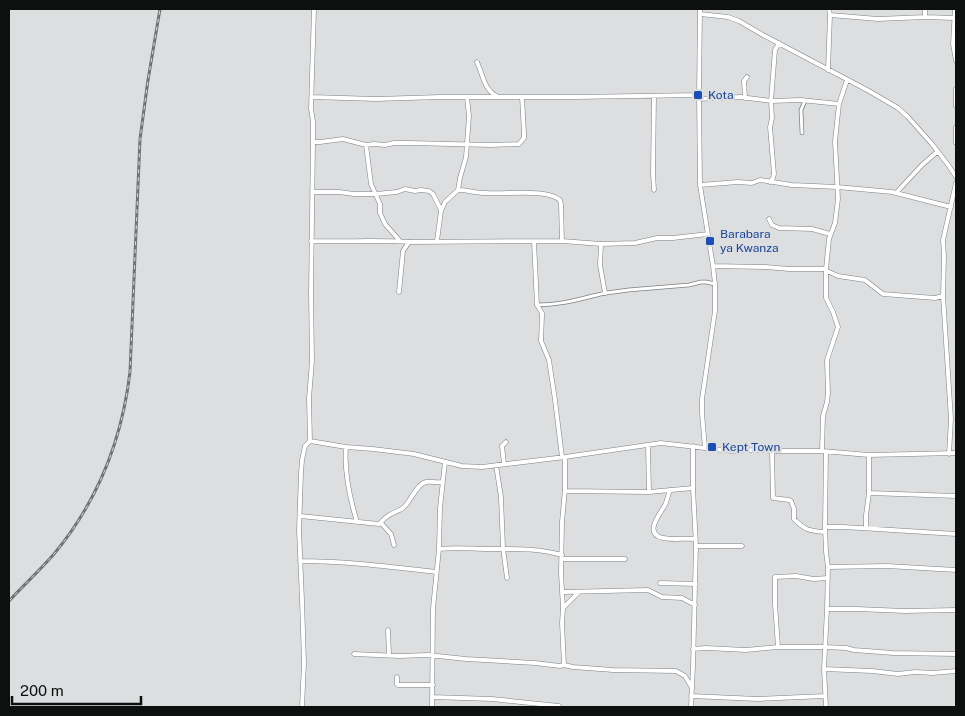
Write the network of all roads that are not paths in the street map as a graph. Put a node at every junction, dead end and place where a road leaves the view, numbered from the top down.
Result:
1 (314, 9) edge
2 (700, 9) edge
3 (829, 9) edge
4 (925, 9) edge
5 (955, 9) edge
6 (700, 14) junction
7 (830, 15) junction
8 (925, 17) junction
9 (954, 18) junction
10 (779, 43) junction
11 (956, 61) edge
12 (478, 62) dead end
13 (828, 70) junction
14 (747, 77) dead end
15 (847, 80) junction
16 (956, 89) edge
17 (654, 96) junction
18 (312, 97) junction
19 (467, 97) junction
20 (499, 97) junction
21 (522, 97) junction
22 (699, 97) junction
23 (745, 98) junction
24 (772, 101) junction
25 (804, 101) junction
26 (839, 104) junction
27 (956, 106) edge
28 (956, 127) edge
29 (802, 133) dead end
30 (313, 142) junction
31 (956, 143) edge
32 (366, 145) junction
33 (467, 145) junction
34 (937, 152) junction
35 (956, 177) edge
36 (770, 182) junction
37 (956, 183) edge
38 (700, 185) junction
39 (837, 187) junction
40 (458, 190) junction
41 (654, 190) dead end
42 (312, 192) junction
43 (896, 193) junction
44 (376, 194) junction
45 (951, 207) junction
46 (441, 211) junction
47 (769, 219) dead end
48 (708, 234) junction
49 (830, 234) junction
50 (312, 241) junction
51 (399, 241) junction
52 (437, 241) junction
53 (534, 241) junction
54 (562, 241) junction
55 (409, 242) junction
56 (601, 244) junction
57 (403, 251) junction
58 (713, 266) junction
59 (826, 270) junction
60 (715, 284) junction
61 (399, 292) dead end
62 (605, 293) junction
63 (943, 296) junction
64 (538, 305) junction
65 (310, 441) junction
66 (506, 442) dead end
67 (648, 446) junction
68 (693, 446) junction
69 (346, 448) junction
70 (705, 448) junction
71 (772, 451) junction
72 (824, 451) junction
73 (949, 454) junction
74 (956, 454) edge
75 (869, 455) junction
76 (564, 457) junction
77 (445, 462) junction
78 (504, 464) junction
79 (496, 465) junction
80 (442, 482) junction
81 (693, 488) junction
82 (670, 490) junction
83 (565, 491) junction
84 (649, 492) junction
85 (869, 493) junction
86 (956, 495) edge
87 (956, 503) edge
88 (300, 516) junction
89 (357, 522) junction
90 (381, 523) junction
91 (866, 528) junction
92 (825, 529) junction
93 (956, 534) edge
94 (696, 539) junction
95 (394, 545) dead end
96 (696, 546) junction
97 (742, 546) dead end
98 (503, 548) junction
99 (439, 549) junction
100 (562, 557) junction
101 (625, 559) dead end
102 (388, 560) dead end
103 (300, 561) junction
104 (388, 567) junction
105 (828, 567) junction
106 (956, 570) edge
107 (436, 572) junction
108 (507, 578) dead end
109 (828, 578) junction
110 (660, 583) dead end
111 (696, 584) junction
112 (563, 592) junction
113 (579, 592) junction
114 (695, 605) junction
115 (564, 608) junction
116 (827, 609) junction
117 (956, 610) edge
118 (388, 630) dead end
119 (778, 647) junction
120 (825, 647) junction
121 (693, 649) junction
122 (354, 654) dead end
123 (956, 654) edge
124 (389, 655) junction
125 (433, 655) junction
126 (564, 665) junction
127 (824, 669) junction
128 (956, 672) edge
129 (396, 677) dead end
130 (433, 685) junction
131 (692, 688) junction
132 (691, 696) junction
133 (825, 696) junction
134 (432, 697) junction
135 (558, 706) dead end
136 (302, 707) edge
137 (432, 707) edge
138 (691, 707) edge
139 (826, 707) edge

1 - 18 street
2 - 6 street
3 - 7 street
4 - 8 street
5 - 9 street
6 - 10 street
6 - 22 street
7 - 8 street
7 - 13 street
8 - 9 street
9 - 11 street
10 - 13 street
10 - 24 street
12 - 20 street
13 - 15 street
14 - 23 street
15 - 26 street
15 - 34 street
16 - 27 street
17 - 21 street
17 - 22 street
17 - 41 street
18 - 19 street
18 - 30 street
19 - 20 street
19 - 33 street
20 - 21 street
21 - 33 street
22 - 23 street
22 - 38 street
23 - 24 street
24 - 25 street
24 - 36 street
25 - 26 street
25 - 29 street
26 - 39 street
28 - 31 street
30 - 32 street
30 - 42 street
32 - 33 street
32 - 44 street
33 - 40 street
34 - 35 street
34 - 43 street
36 - 38 street
36 - 39 street
37 - 45 street
38 - 48 street
39 - 43 street
39 - 49 street
40 - 46 street
40 - 54 street
42 - 44 street
42 - 50 street
43 - 45 street
44 - 46 street
44 - 51 street
45 - 63 street
46 - 52 street
47 - 49 street
48 - 56 street
48 - 58 street
49 - 59 street
50 - 51 street
50 - 65 street
51 - 55 street
51 - 57 street
52 - 53 street
52 - 55 street
53 - 54 street
53 - 64 street
54 - 56 street
55 - 57 street
56 - 62 street
57 - 61 street
58 - 59 street
58 - 60 street
59 - 63 street
59 - 72 street
60 - 62 street
60 - 70 street
62 - 64 street
63 - 73 street
64 - 76 street
65 - 69 street
65 - 88 street
66 - 78 street
67 - 68 street
67 - 76 street
67 - 84 street
68 - 70 street
68 - 81 street
69 - 77 street
69 - 89 street
70 - 71 street
71 - 72 street
71 - 92 street
72 - 75 street
72 - 92 street
73 - 74 street
73 - 75 street
75 - 85 street
76 - 78 street
76 - 83 street
77 - 79 street
77 - 80 street
78 - 79 street
79 - 98 street
80 - 90 street
80 - 99 street
81 - 82 street
81 - 94 street
82 - 84 street
82 - 94 street
83 - 84 street
83 - 100 street
85 - 86 street
85 - 91 street
86 - 87 street
88 - 89 street
88 - 103 street
89 - 90 street
90 - 95 street
91 - 92 street
91 - 93 street
92 - 105 street
94 - 96 street
96 - 97 street
96 - 111 street
98 - 99 street
98 - 100 street
98 - 108 street
99 - 107 street
100 - 101 street
100 - 112 street
102 - 104 street
103 - 104 street
103 - 136 street
104 - 107 street
105 - 106 street
105 - 109 street
107 - 125 street
109 - 116 street
109 - 119 street
110 - 111 street
111 - 114 street
112 - 113 street
112 - 115 street
113 - 114 street
113 - 115 street
114 - 121 street
115 - 126 street
116 - 117 street
116 - 120 street
118 - 124 street
119 - 120 street
119 - 121 street
120 - 123 street
120 - 127 street
121 - 131 street
122 - 124 street
124 - 125 street
125 - 126 street
125 - 130 street
126 - 131 street
127 - 128 street
127 - 133 street
129 - 130 street
130 - 134 street
131 - 132 street
132 - 133 street
132 - 138 street
133 - 139 street
134 - 135 street
134 - 137 street

